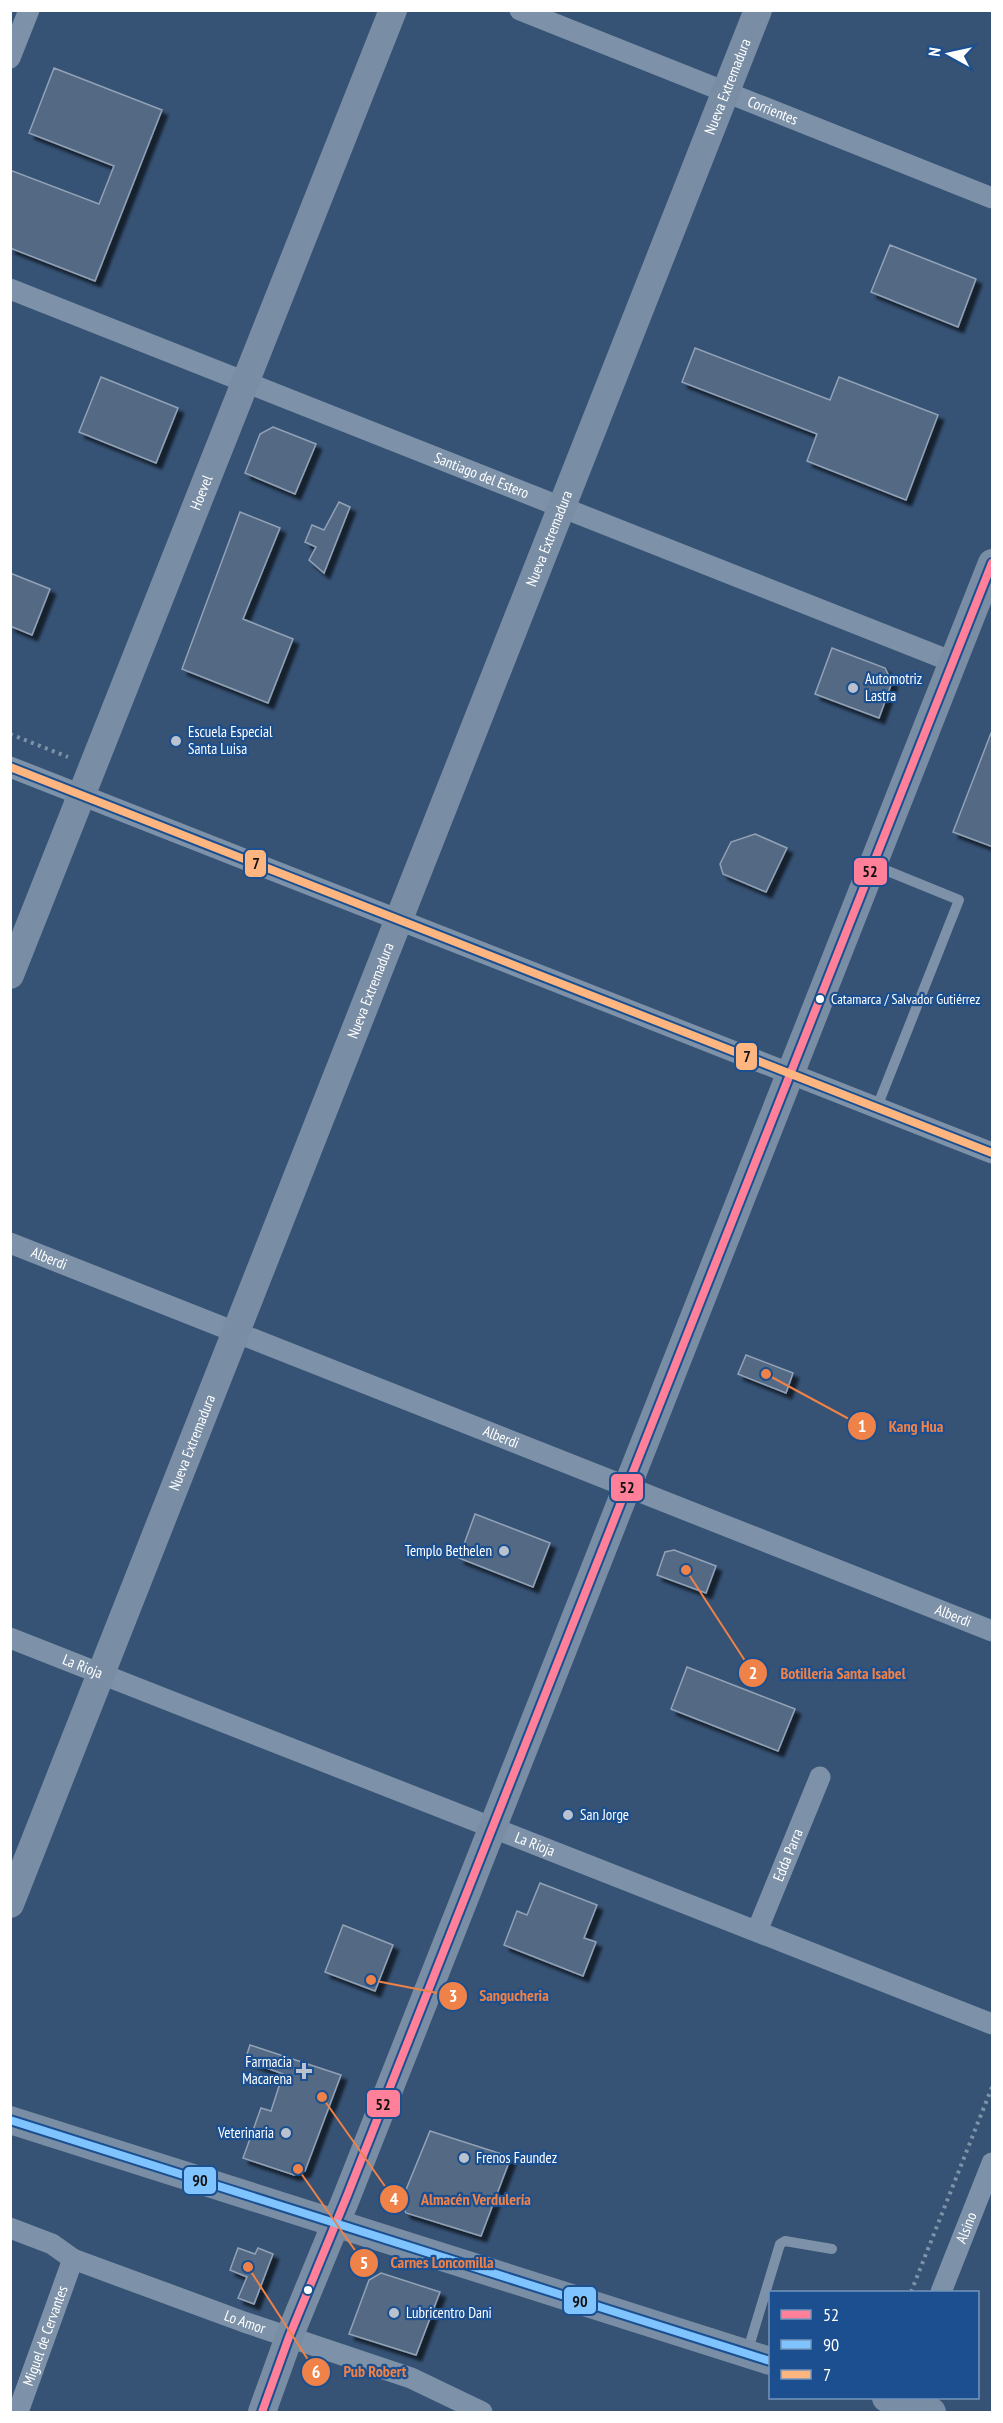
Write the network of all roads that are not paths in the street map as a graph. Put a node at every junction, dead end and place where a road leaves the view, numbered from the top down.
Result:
1 (29, 10) edge
2 (393, 10) edge
3 (520, 10) edge
4 (758, 10) edge
5 (10, 58) edge
6 (726, 92) junction
7 (993, 198) edge
8 (10, 289) edge
9 (245, 382) junction
10 (562, 507) junction
11 (992, 568) edge
12 (953, 662) junction
13 (10, 766) edge
14 (82, 795) junction
15 (873, 865) junction
16 (399, 920) junction
17 (10, 975) edge
18 (791, 1074) junction
19 (877, 1107) junction
20 (993, 1153) edge
21 (10, 1243) edge
22 (237, 1331) junction
23 (627, 1485) junction
24 (993, 1630) edge
25 (10, 1638) edge
26 (101, 1674) junction
27 (820, 1777) dead end
28 (493, 1826) junction
29 (10, 1904) edge
30 (757, 1931) junction
31 (993, 2024) edge
32 (10, 2120) edge
33 (993, 2163) edge
34 (336, 2223) junction
35 (10, 2228) edge
36 (831, 2249) dead end
37 (73, 2259) junction
38 (771, 2291) edge
39 (941, 2291) edge
40 (769, 2303) edge
41 (289, 2337) junction
42 (759, 2357) edge
43 (894, 2402) edge
44 (18, 2412) edge
45 (262, 2412) edge
46 (482, 2412) edge
47 (932, 2412) edge

1 - 5 street
2 - 9 street, Hoevel
3 - 6 street, Corrientes
4 - 6 street, Nueva Extremadura
6 - 7 street, Corrientes
6 - 10 street, Nueva Extremadura
8 - 9 street, Santiago del Estero
9 - 10 street, Santiago del Estero
9 - 14 street, Hoevel
10 - 12 street, Santiago del Estero
10 - 16 street, Nueva Extremadura
11 - 12 street
12 - 15 street
13 - 14 street
14 - 16 street
14 - 17 street, Hoevel
15 - 18 street
15 - 19 lane
16 - 18 street
16 - 22 street, Nueva Extremadura
18 - 19 street
18 - 23 street
19 - 20 street
21 - 22 street, Alberdi
22 - 23 street, Alberdi
22 - 26 street, Nueva Extremadura
23 - 24 street, Alberdi
23 - 28 street
25 - 26 street, La Rioja
26 - 28 street, La Rioja
26 - 29 street, Nueva Extremadura
27 - 30 street, Edda Parra
28 - 30 street, La Rioja
28 - 34 street
30 - 31 street, La Rioja
32 - 34 street
33 - 39 street, Alsino
34 - 41 street
34 - 42 street
35 - 37 street, Lo Amor
36 - 38 lane
37 - 41 street, Lo Amor
37 - 44 street, Miguel de Cervantes
40 - 42 lane
41 - 45 street
41 - 46 street, Lo Amor
43 - 47 street

